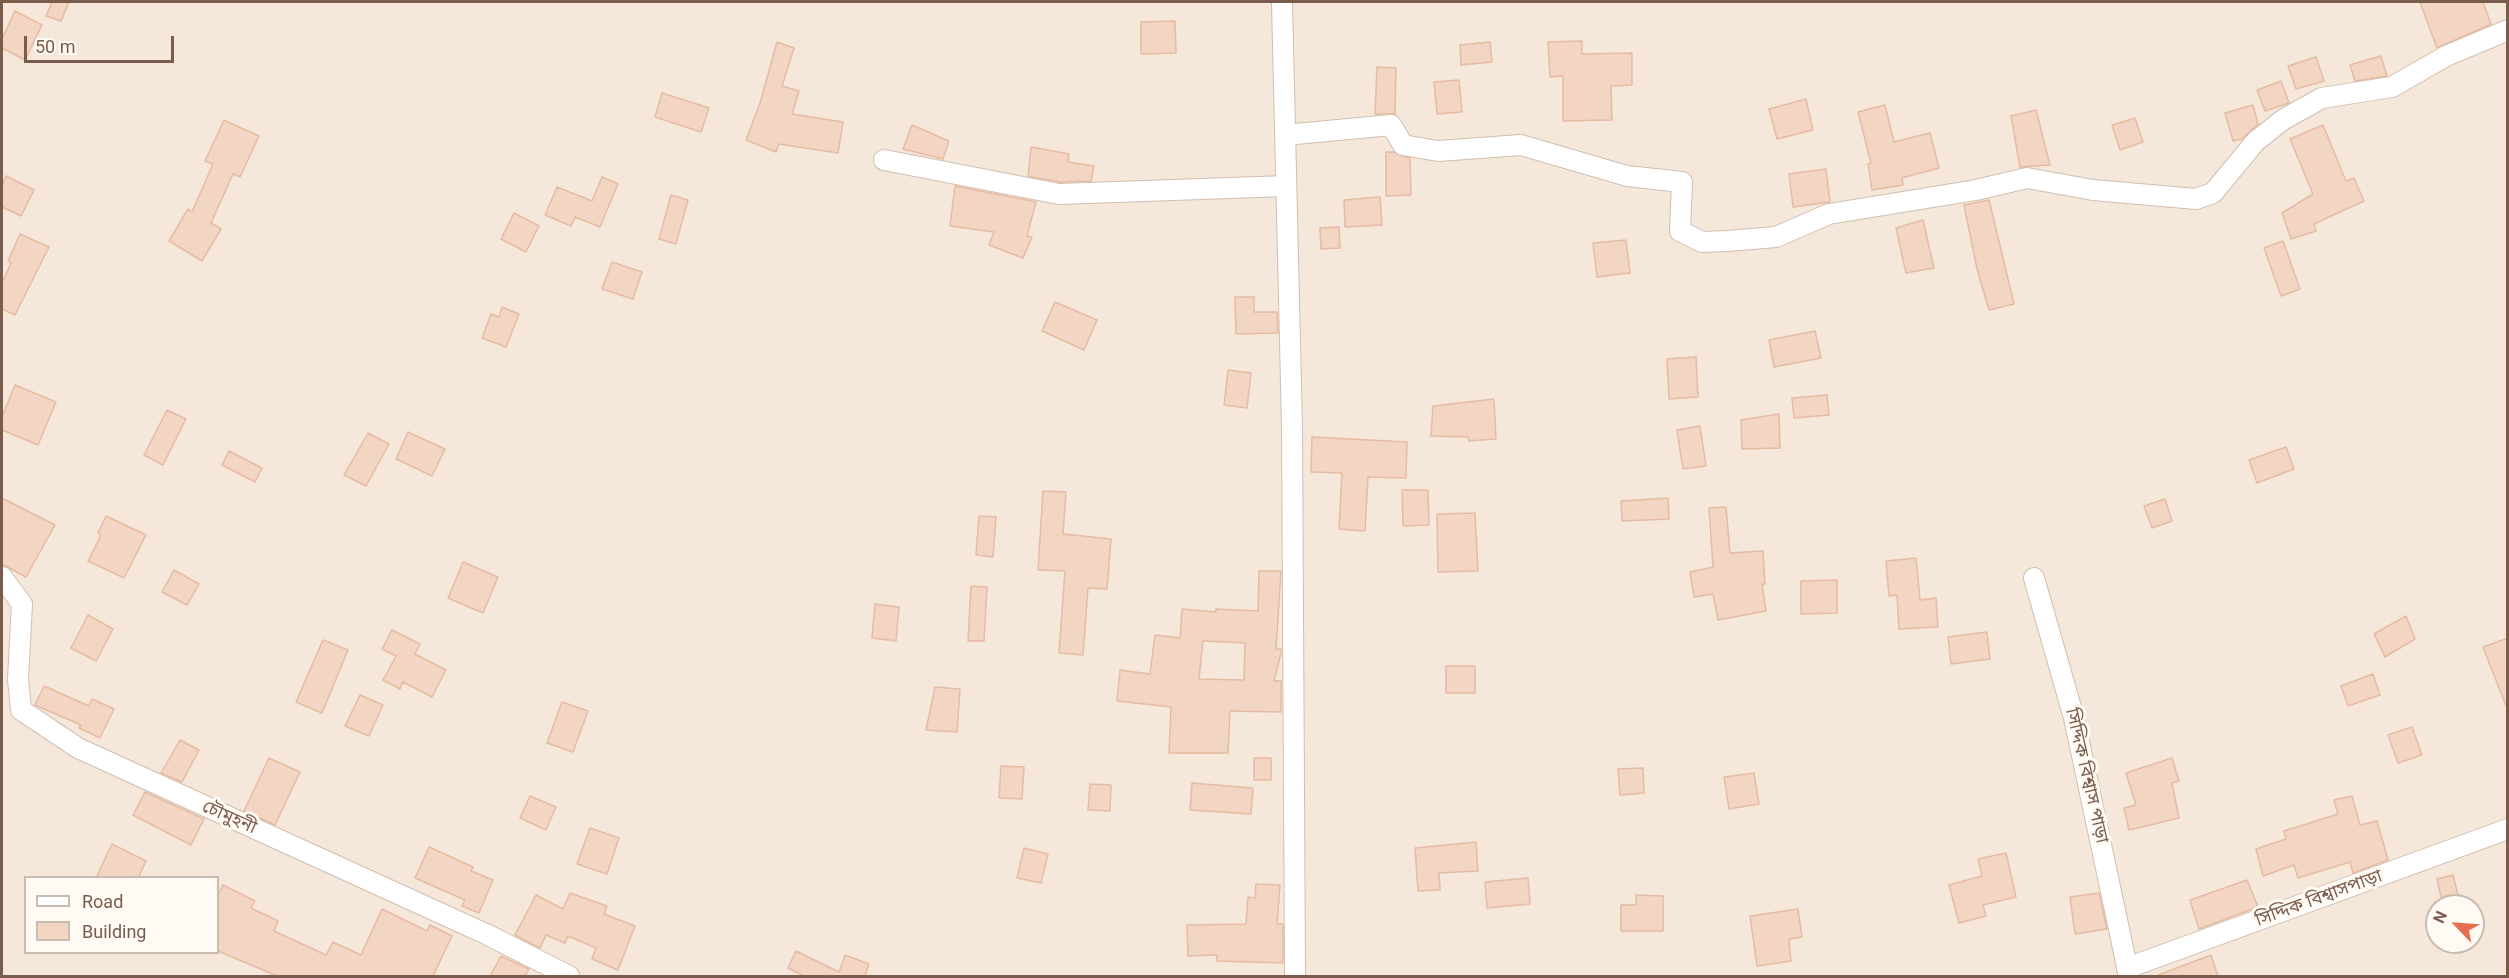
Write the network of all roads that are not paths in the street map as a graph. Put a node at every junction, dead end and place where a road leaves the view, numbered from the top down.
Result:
1 (1282, 2) edge
2 (2508, 30) edge
3 (1285, 135) junction
4 (884, 160) dead end
5 (1286, 186) junction
6 (2, 577) edge
7 (2034, 578) dead end
8 (2507, 829) edge
9 (2130, 970) edge
10 (569, 976) edge
11 (1295, 976) edge

1 - 3 street
2 - 3 street
3 - 5 street
4 - 5 street
5 - 11 street
6 - 10 street, চৌমুহনী
7 - 9 street, সিদ্দিক বিশ্বাস পাড়া
8 - 9 street, সিদ্দিক বিশ্বাসপাড়া

